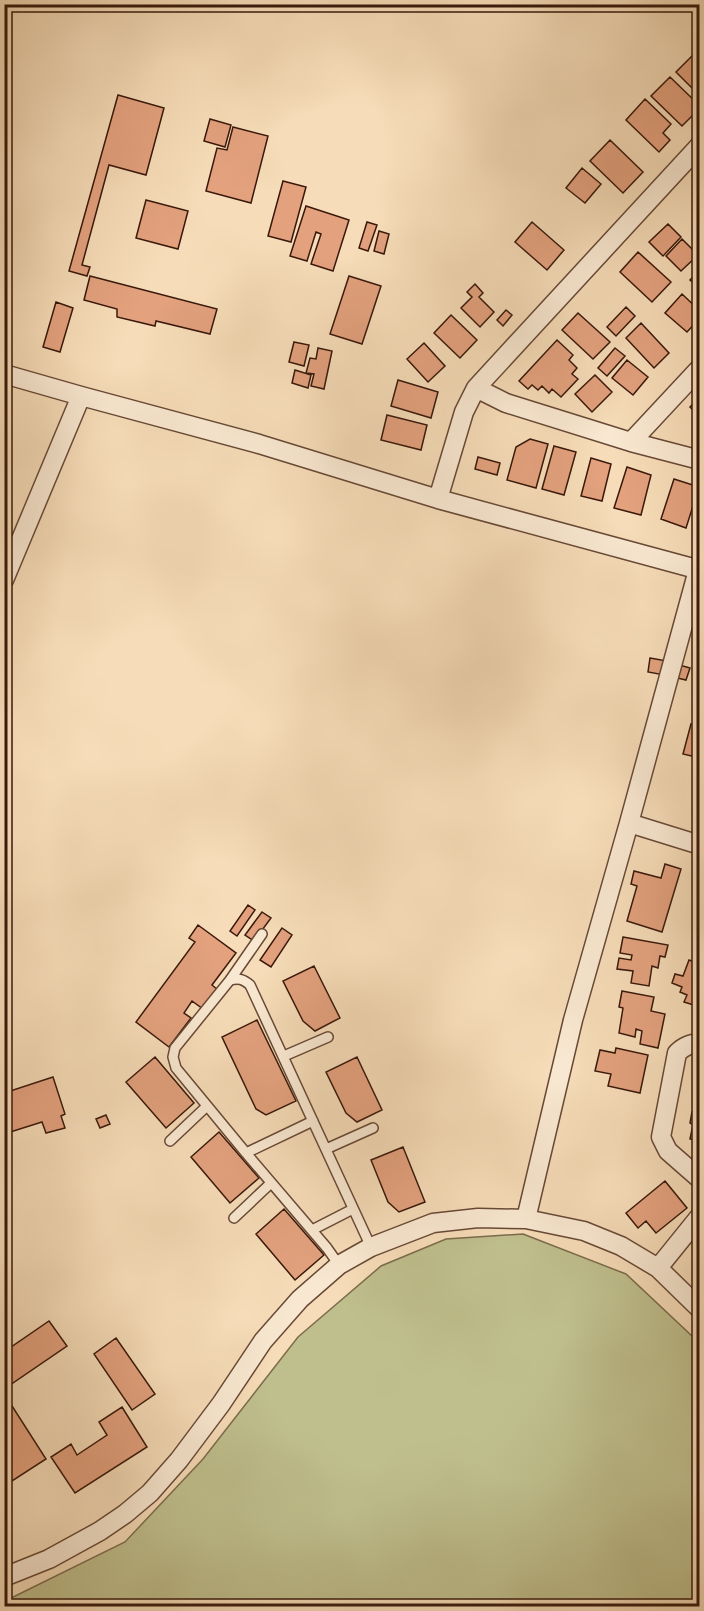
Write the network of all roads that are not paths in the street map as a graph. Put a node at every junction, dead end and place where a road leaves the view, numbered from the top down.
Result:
1 (699, 145) edge
2 (699, 368) edge
3 (4, 374) edge
4 (476, 388) junction
5 (81, 396) junction
6 (631, 442) junction
7 (699, 460) edge
8 (438, 499) junction
9 (699, 570) edge
10 (4, 580) edge
11 (629, 823) junction
12 (699, 844) edge
13 (262, 934) dead end
14 (230, 980) junction
15 (328, 1037) dead end
16 (699, 1042) edge
17 (284, 1056) junction
18 (207, 1106) junction
19 (313, 1120) junction
20 (373, 1128) dead end
21 (170, 1141) dead end
22 (326, 1149) junction
23 (246, 1153) junction
24 (699, 1179) edge
25 (272, 1183) junction
26 (353, 1209) junction
27 (699, 1216) edge
28 (234, 1218) dead end
29 (526, 1219) junction
30 (312, 1230) junction
31 (371, 1247) junction
32 (339, 1265) junction
33 (658, 1268) junction
34 (699, 1309) edge
35 (4, 1577) edge

1 - 4 street
2 - 6 street
3 - 5 street
4 - 6 street
4 - 8 street
5 - 8 street
5 - 10 street
6 - 7 street
8 - 9 street
9 - 11 street
11 - 12 street
11 - 29 street
13 - 14 lane
14 - 17 lane
14 - 18 lane
15 - 17 lane
16 - 24 street
17 - 19 lane
18 - 21 lane
18 - 23 lane
19 - 22 lane
19 - 23 lane
20 - 22 lane
22 - 26 lane
23 - 25 lane
25 - 28 lane
25 - 30 lane
26 - 30 lane
26 - 31 lane
27 - 33 street
29 - 31 street
29 - 33 street
30 - 32 lane
31 - 32 street
32 - 35 street
33 - 34 street

